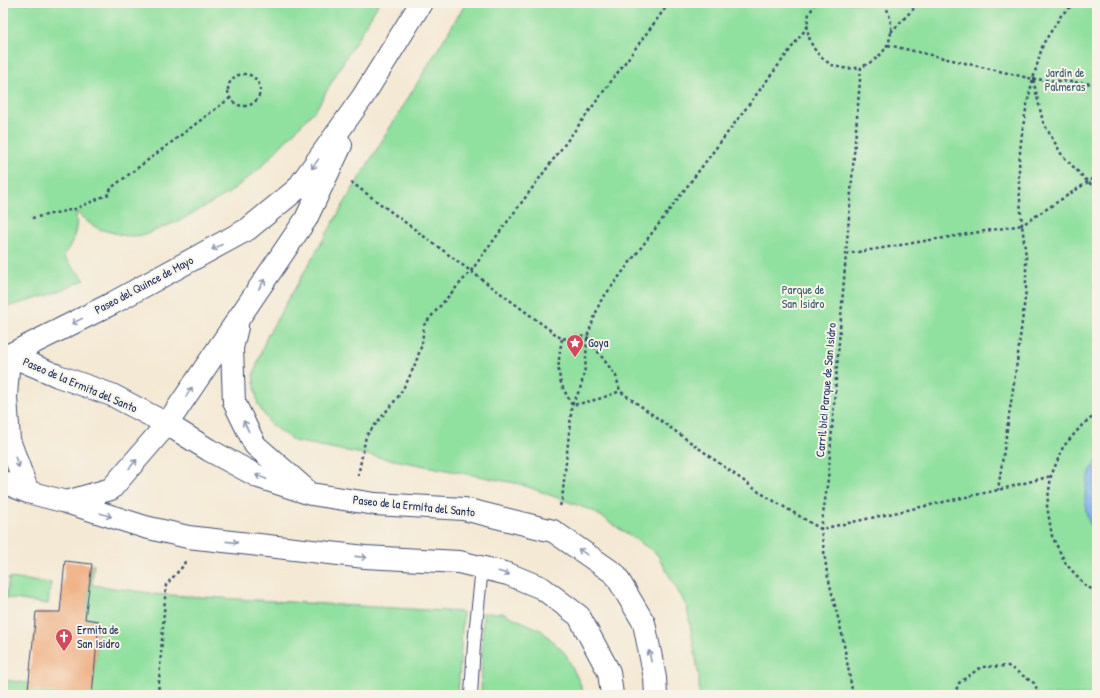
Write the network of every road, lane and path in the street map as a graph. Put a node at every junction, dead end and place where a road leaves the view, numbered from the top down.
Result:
1 (421, 3) edge
2 (669, 3) edge
3 (815, 3) edge
4 (884, 3) edge
5 (919, 3) edge
6 (1075, 3) edge
7 (808, 26) junction
8 (891, 32) junction
9 (888, 44) junction
10 (860, 67) junction
11 (1032, 79) junction
12 (1097, 84) edge
13 (230, 98) junction
14 (362, 98) junction
15 (1097, 175) edge
16 (1088, 182) junction
17 (355, 185) dead end
18 (1097, 189) edge
19 (32, 218) dead end
20 (1022, 226) junction
21 (846, 254) junction
22 (471, 271) junction
23 (239, 318) junction
24 (587, 337) junction
25 (562, 339) junction
26 (6, 355) edge
27 (620, 391) junction
28 (572, 405) junction
29 (1097, 414) edge
30 (168, 424) junction
31 (1051, 476) junction
32 (357, 480) dead end
33 (3, 482) edge
34 (998, 490) junction
35 (28, 492) junction
36 (311, 494) junction
37 (66, 502) junction
38 (821, 529) junction
39 (553, 531) junction
40 (188, 537) junction
41 (482, 568) junction
42 (1097, 592) edge
43 (158, 695) edge
44 (471, 695) edge
45 (612, 695) edge
46 (656, 695) edge
47 (854, 695) edge
48 (954, 695) edge
49 (1040, 695) edge

1 - 14 street, Paseo del Quince de Mayo
2 - 22 path
3 - 7 path
4 - 8 path
5 - 8 path
6 - 11 path
7 - 10 path
7 - 24 path
8 - 9 path
9 - 10 path
9 - 11 path
10 - 21 path, Carril bici Parque de San Isidro
11 - 12 path
11 - 16 path
11 - 20 path
13 - 13 path
13 - 19 path
23 -> 14 street, Paseo del Quince de Mayo
14 -> 26 street, Paseo del Quince de Mayo
15 - 16 path
16 - 18 path
16 - 20 path
17 - 22 path
20 - 21 path
20 - 34 path
21 - 38 path, Carril bici Parque de San Isidro
22 - 25 path
22 - 32 path
30 -> 23 street, Paseo del Quince de Mayo
36 -> 23 street
24 - 25 path
24 - 27 path
24 - 28 path
25 - 28 path
26 - 30 street, Paseo de la Ermita del Santo
26 -> 35 street
27 - 28 path
27 - 38 path
28 - 39 path
29 - 31 path
36 -> 30 street, Paseo de la Ermita del Santo
37 -> 30 street, Paseo del Quince de Mayo
31 - 34 path
31 - 42 path
33 - 35 street
34 - 38 path
35 - 37 street
36 - 39 street, Paseo de la Ermita del Santo
37 -> 40 street
38 - 47 path, Carril bici Parque de San Isidro
46 -> 39 street, Paseo de la Ermita del Santo
40 -> 41 street
40 - 43 path
41 - 44 lane
41 -> 45 street
48 - 49 path

